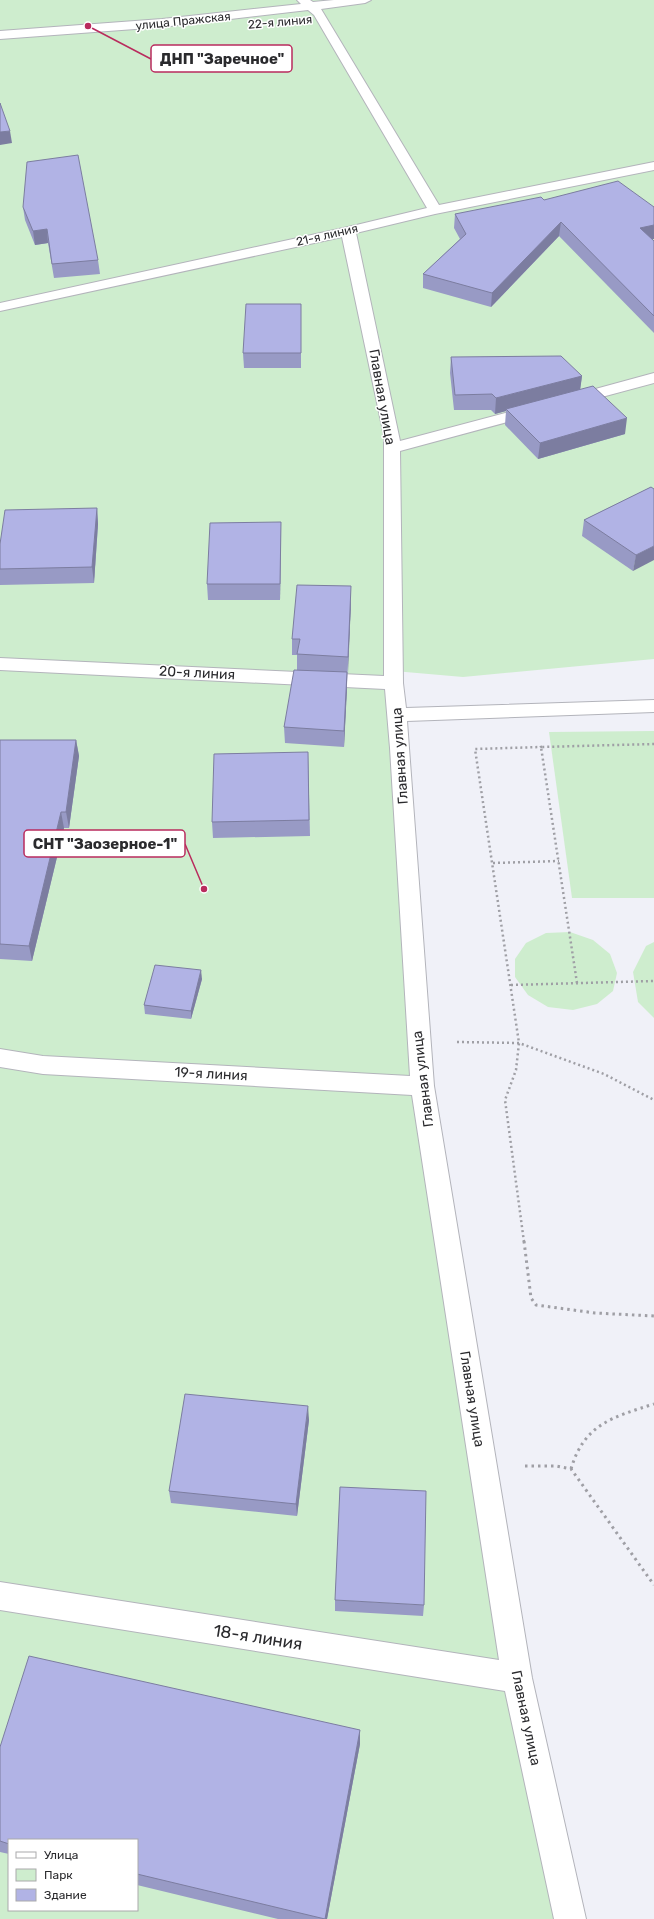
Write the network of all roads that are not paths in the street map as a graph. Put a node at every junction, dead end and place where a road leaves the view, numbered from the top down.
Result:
1 (365, 0) edge
2 (306, 3) edge
3 (321, 18) junction
4 (306, 20) dead end
5 (267, 23) dead end
6 (0, 35) edge
7 (0, 46) edge
8 (654, 166) edge
9 (435, 210) junction
10 (348, 231) junction
11 (0, 307) edge
12 (654, 378) edge
13 (392, 448) junction
14 (0, 664) edge
15 (394, 683) junction
16 (654, 706) edge
17 (397, 715) junction
18 (0, 1058) edge
19 (422, 1086) junction
20 (0, 1596) edge
21 (516, 1678) junction
22 (570, 1919) edge

1 - 2 street, улица Пражская
2 - 3 street
2 - 6 street, улица Пражская
3 - 4 street, 22-я линия
3 - 9 street
5 - 7 street, 22-я линия
8 - 9 street, 21-я линия
9 - 10 street, 21-я линия
10 - 11 street, 21-я линия
10 - 13 street, Главная улица
12 - 13 street
13 - 15 street, Главная улица
14 - 15 street, 20-я линия
15 - 17 street, Главная улица
16 - 17 street
17 - 19 street, Главная улица
18 - 19 street, 19-я линия
19 - 21 street, Главная улица
20 - 21 street, 18-я линия
21 - 22 street, Главная улица

